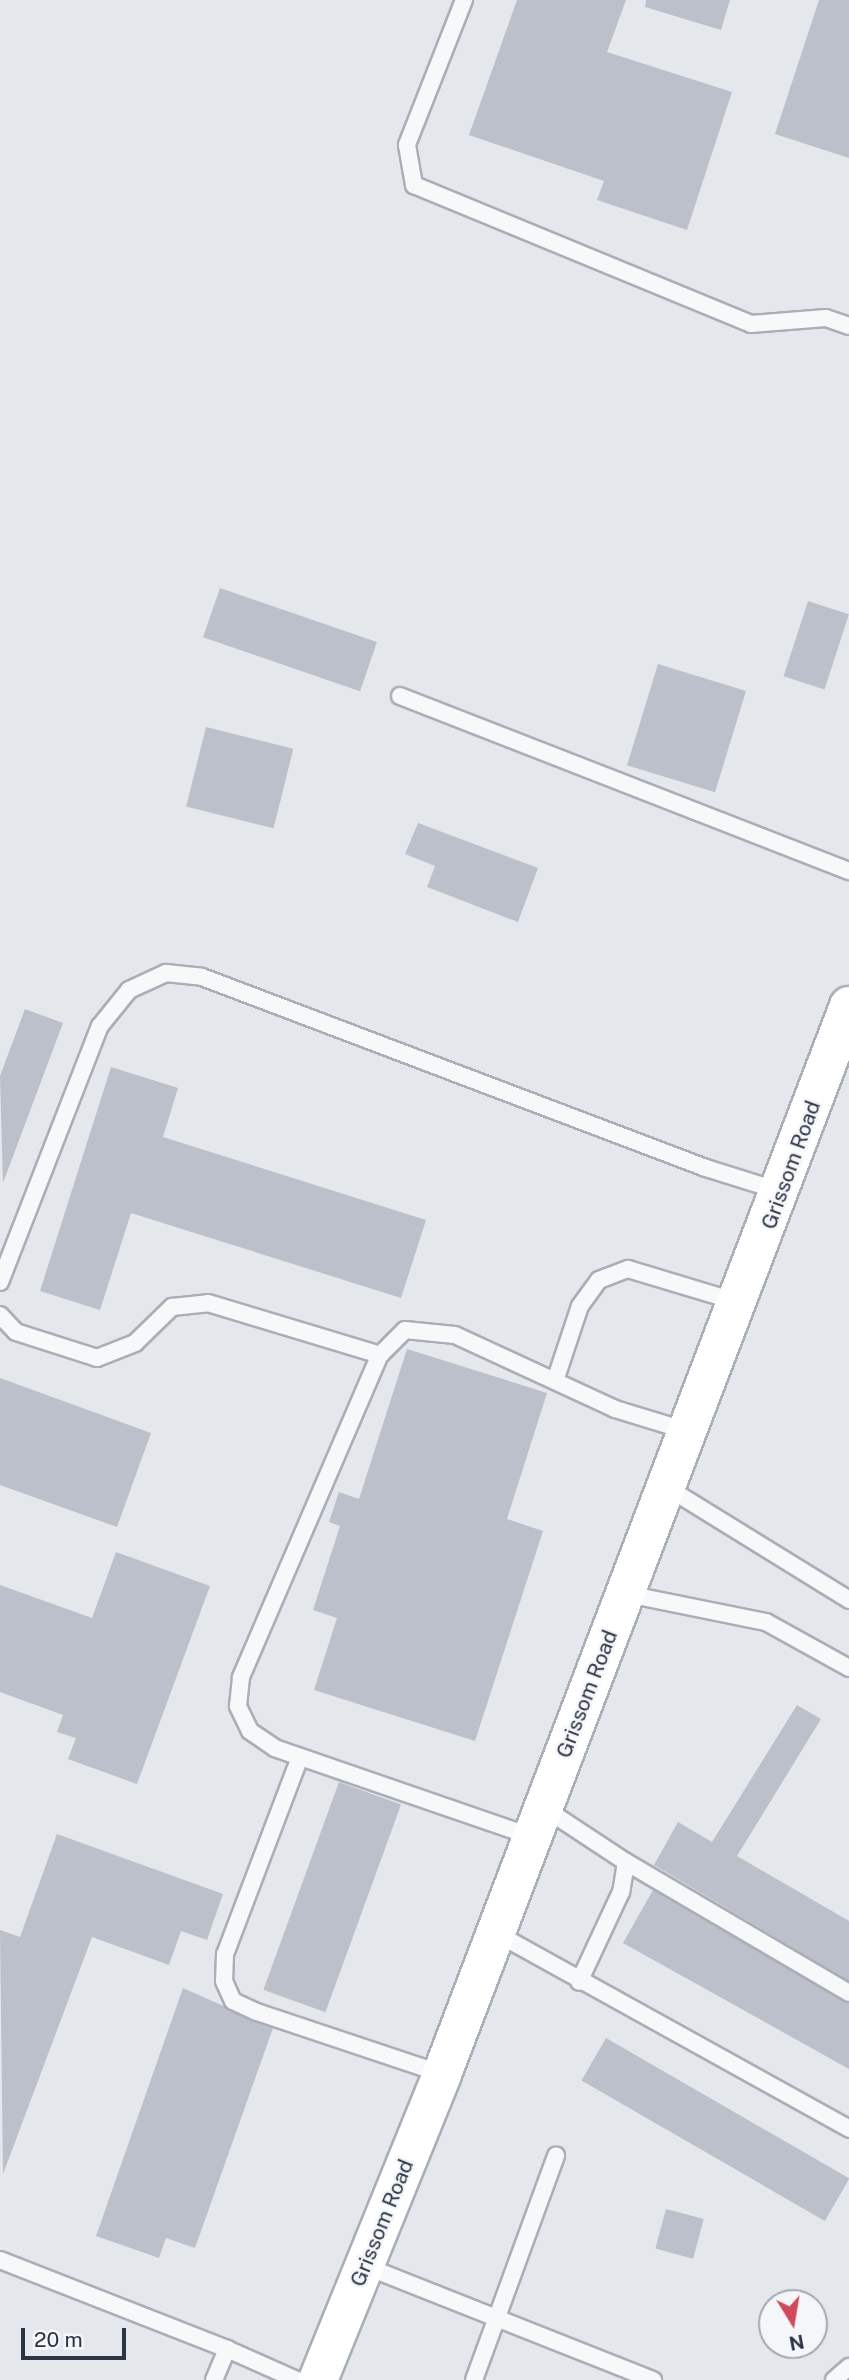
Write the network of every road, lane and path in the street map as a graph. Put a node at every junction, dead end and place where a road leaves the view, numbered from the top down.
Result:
1 (464, 0) edge
2 (849, 326) edge
3 (400, 696) dead end
4 (849, 872) edge
5 (849, 1006) edge
6 (841, 1056) edge
7 (782, 1191) junction
8 (0, 1282) edge
9 (740, 1302) junction
10 (0, 1315) edge
11 (380, 1355) junction
12 (555, 1381) junction
13 (689, 1432) junction
14 (668, 1488) junction
15 (626, 1594) junction
16 (849, 1600) edge
17 (849, 1668) edge
18 (300, 1756) junction
19 (538, 1822) junction
20 (626, 1862) junction
21 (496, 1933) junction
22 (579, 1982) junction
23 (849, 1993) edge
24 (442, 2074) junction
25 (849, 2129) edge
26 (556, 2156) dead end
27 (0, 2260) edge
28 (365, 2266) junction
29 (496, 2316) junction
30 (227, 2348) junction
31 (849, 2367) edge
32 (214, 2380) edge
33 (297, 2380) edge
34 (318, 2380) edge
35 (474, 2380) edge
36 (653, 2380) edge
37 (834, 2380) edge

1 - 2 lane
3 - 4 lane
5 - 6 main road, Grissom Road
6 - 7 main road, Grissom Road
7 - 8 lane
7 - 9 main road, Grissom Road
9 - 12 lane
9 - 13 main road, Grissom Road
10 - 11 lane
11 - 12 lane
11 - 18 lane
12 - 13 lane
13 - 14 main road, Grissom Road
14 - 15 main road, Grissom Road
14 - 16 lane
15 - 17 lane
15 - 19 main road, Grissom Road
18 - 19 lane
18 - 24 lane
19 - 20 lane
19 - 21 main road, Grissom Road
20 - 22 lane
20 - 23 lane
21 - 22 lane
21 - 24 main road, Grissom Road
22 - 25 lane
24 - 28 main road, Grissom Road
26 - 29 lane
27 - 30 lane
28 - 29 lane
28 - 34 main road, Grissom Road
29 - 35 lane
29 - 36 lane
30 - 32 lane
30 - 33 lane
31 - 37 lane

